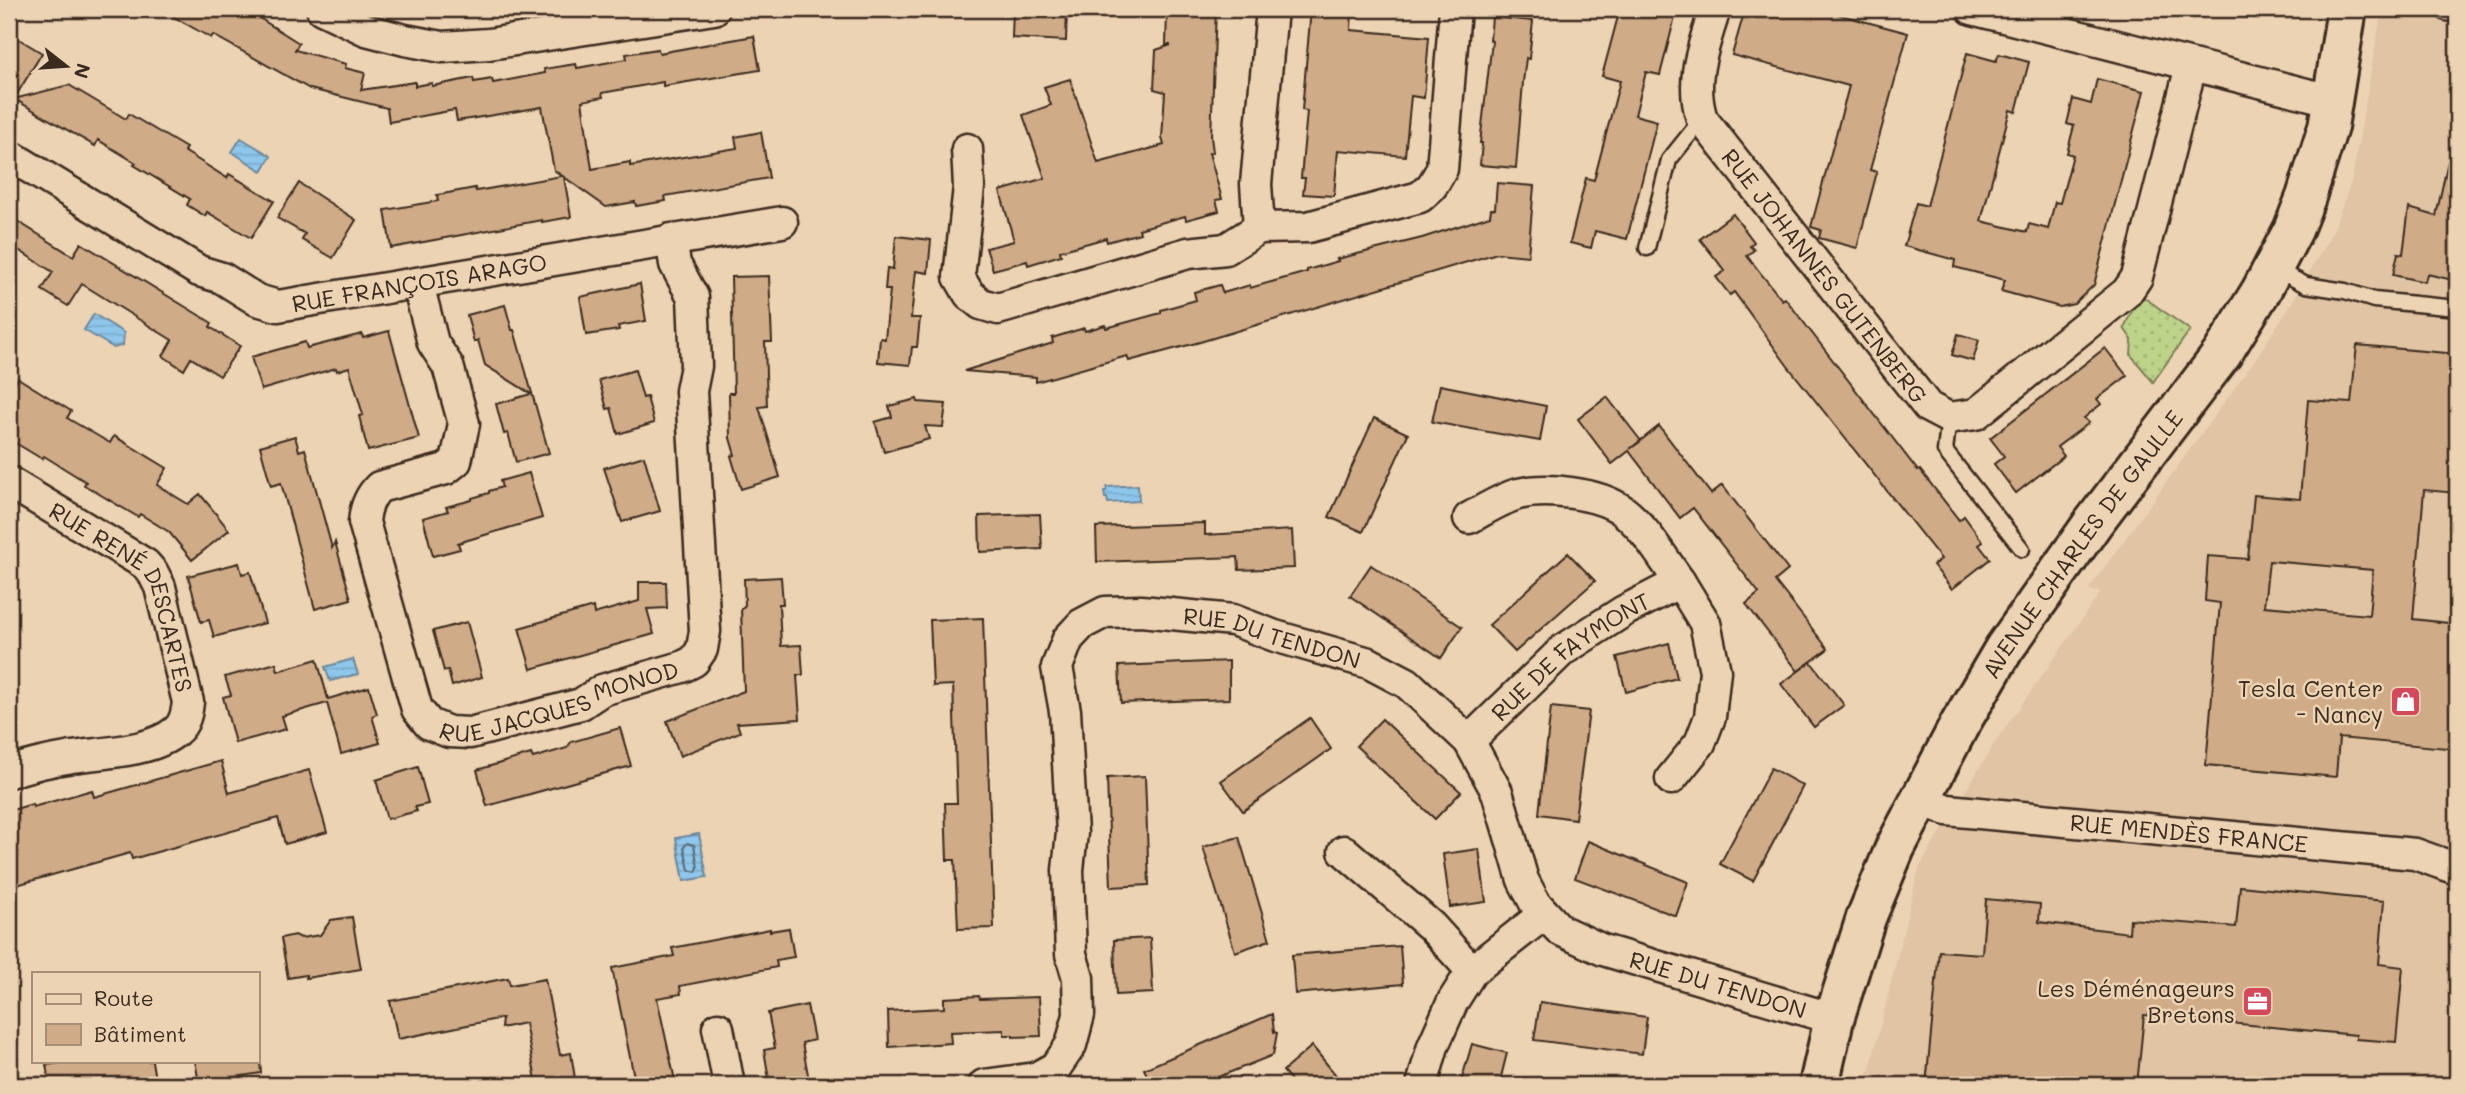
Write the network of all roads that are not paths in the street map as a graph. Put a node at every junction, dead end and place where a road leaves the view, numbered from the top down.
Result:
1 (322, 9) edge
2 (714, 9) edge
3 (1272, 9) edge
4 (1455, 9) edge
5 (1715, 9) edge
6 (1972, 9) edge
7 (2347, 9) edge
8 (2442, 9) edge
9 (2457, 15) edge
10 (2063, 20) edge
11 (2191, 66) junction
12 (2334, 101) junction
13 (1702, 119) junction
14 (967, 149) dead end
15 (9, 155) edge
16 (782, 222) dead end
17 (1259, 228) junction
18 (671, 239) junction
19 (1647, 248) dead end
20 (2274, 268) junction
21 (418, 284) junction
22 (2457, 308) edge
23 (1949, 418) junction
24 (9, 482) edge
25 (1469, 518) dead end
26 (2022, 549) dead end
27 (1680, 582) junction
28 (1469, 741) junction
29 (9, 772) edge
30 (1671, 779) dead end
31 (1919, 799) junction
32 (1344, 851) dead end
33 (2457, 869) edge
34 (1544, 914) junction
35 (1472, 971) junction
36 (1834, 1019) junction
37 (718, 1028) dead end
38 (729, 1085) edge
39 (984, 1085) edge
40 (1422, 1085) edge
41 (1819, 1085) edge

1 - 2 street
3 - 17 street
4 - 17 street
5 - 13 street, RUE JOHANNES GUTENBERG
6 - 10 street
7 - 12 main road, AVENUE CHARLES DE GAULLE
8 - 9 lane
10 - 11 street
11 - 12 street
11 - 23 street, RUE JOHANNES GUTENBERG
12 - 20 main road, AVENUE CHARLES DE GAULLE
13 - 19 lane
13 - 23 street, RUE JOHANNES GUTENBERG
14 - 17 street
15 - 21 street, RUE FRANÇOIS ARAGO
16 - 18 street, RUE FRANÇOIS ARAGO
18 - 21 street, RUE FRANÇOIS ARAGO
18 - 21 street, RUE JACQUES MONOD
20 - 22 lane
20 - 31 main road, AVENUE CHARLES DE GAULLE
23 - 26 lane
24 - 29 street, RUE RENÉ DESCARTES
25 - 27 street, RUE DE FAYMONT
27 - 28 street, RUE DE FAYMONT
27 - 30 street, RUE DE FAYMONT
28 - 34 street, RUE DU TENDON
28 - 39 street, RUE DU TENDON
31 - 33 street, RUE MENDÈS FRANCE
31 - 36 main road, AVENUE CHARLES DE GAULLE
32 - 35 street
34 - 35 street
34 - 36 street, RUE DU TENDON
35 - 40 street
36 - 41 main road, AVENUE CHARLES DE GAULLE
37 - 38 street

